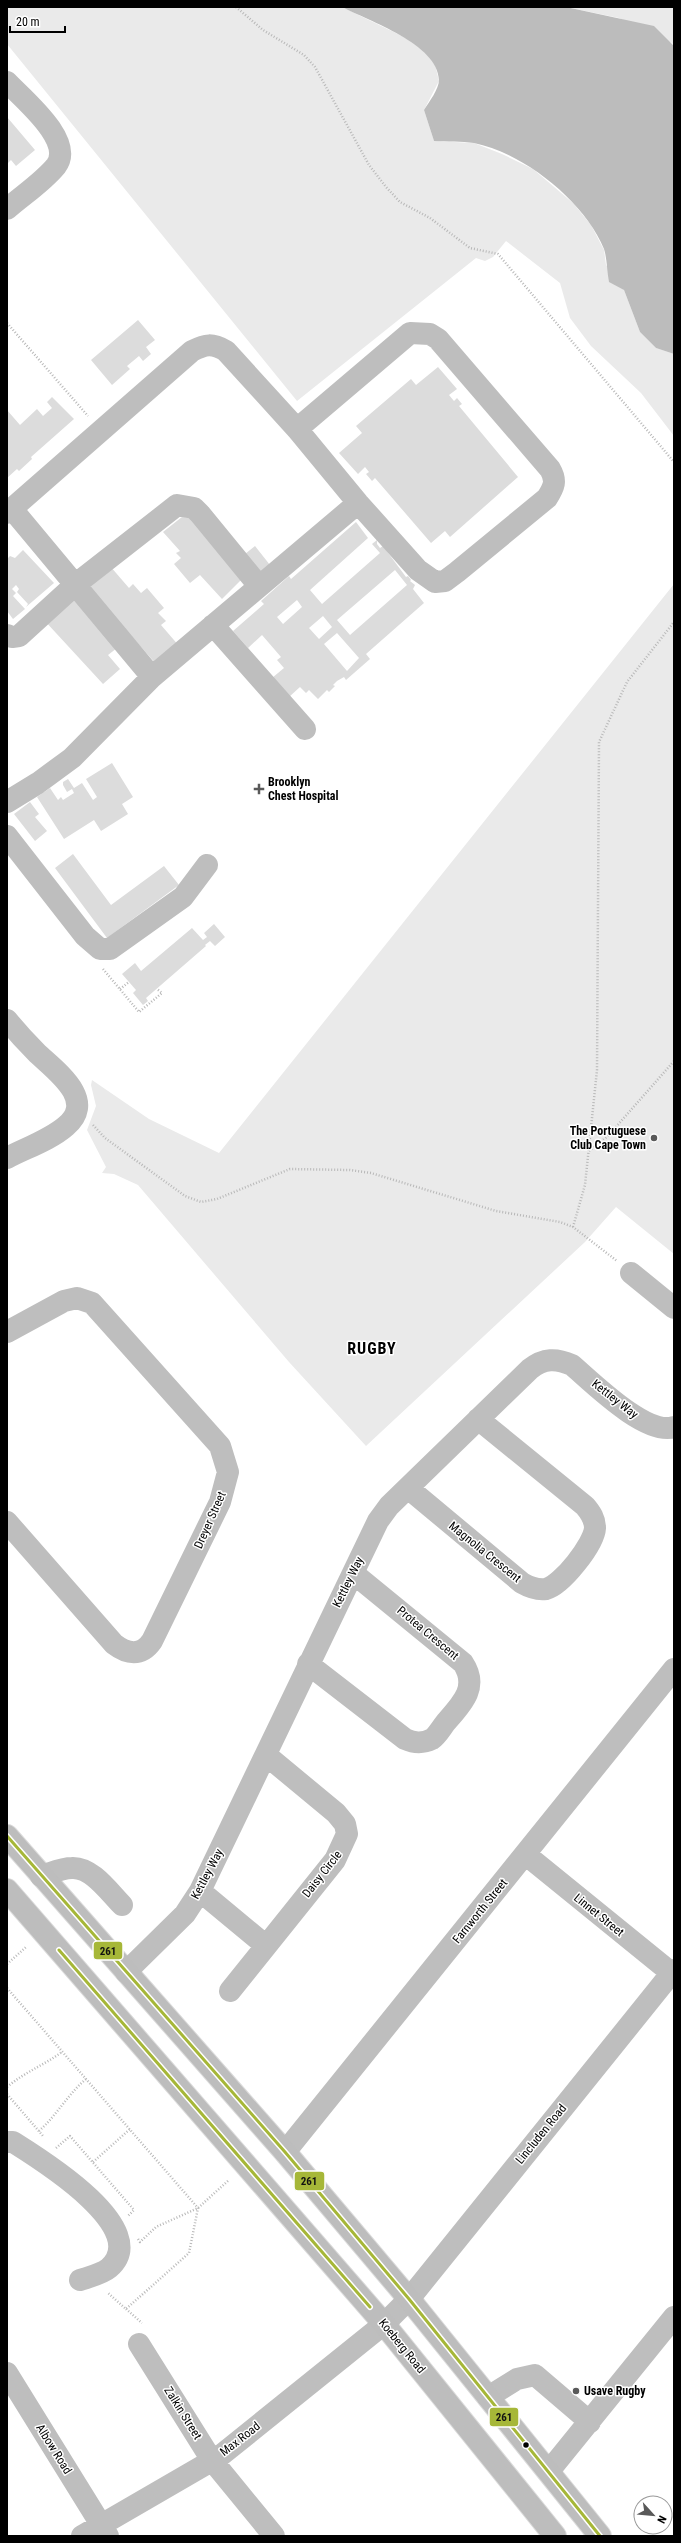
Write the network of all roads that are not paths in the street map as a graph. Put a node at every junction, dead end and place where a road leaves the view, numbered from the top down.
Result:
1 (7, 82) edge
2 (7, 209) edge
3 (297, 429) junction
4 (358, 503) junction
5 (9, 511) edge
6 (76, 584) junction
7 (259, 586) junction
8 (213, 625) junction
9 (7, 635) edge
10 (152, 677) junction
11 (304, 729) dead end
12 (7, 802) edge
13 (7, 836) edge
14 (207, 865) dead end
15 (7, 1020) edge
16 (7, 1158) edge
17 (631, 1273) road end
18 (674, 1308) edge
19 (7, 1332) edge
20 (478, 1419) junction
21 (674, 1427) edge
22 (408, 1488) junction
23 (7, 1522) edge
24 (353, 1573) junction
25 (308, 1664) junction
26 (674, 1670) edge
27 (266, 1755) junction
28 (7, 1836) edge
29 (525, 1854) junction
30 (41, 1876) junction
31 (7, 1890) edge
32 (200, 1891) junction
33 (122, 1905) dead end
34 (265, 1945) junction
35 (126, 1972) junction
36 (673, 1973) edge
37 (230, 1991) dead end
38 (7, 2142) edge
39 (285, 2152) junction
40 (80, 2280) dead end
41 (408, 2299) junction
42 (674, 2317) edge
43 (384, 2324) junction
44 (143, 2336) road end
45 (7, 2373) edge
46 (488, 2398) junction
47 (590, 2422) junction
48 (212, 2459) junction
49 (549, 2471) junction
50 (104, 2530) edge
51 (82, 2536) edge
52 (274, 2536) edge
53 (555, 2536) edge
54 (600, 2536) edge

1 - 2 street
3 - 4 street
3 - 4 street
3 - 5 street
4 - 7 street
5 - 6 street
6 - 7 street
6 - 9 street
6 - 10 street
7 - 8 street
8 - 10 street
8 - 11 street
10 - 12 street
13 - 14 street
15 - 16 street
17 - 18 street
19 - 23 street, Dreyer Street
20 - 21 street, Kettley Way
20 - 22 street, Kettley Way
20 - 22 street, Magnolia Crescent
22 - 24 street, Kettley Way
24 - 25 street, Kettley Way
24 - 25 street, Protea Crescent
25 - 27 street, Kettley Way
26 - 29 street, Farnworth Street
27 - 32 street, Kettley Way
27 - 34 street, Daisy Circle
28 - 30 main road
29 - 36 street, Linnet Street
29 - 39 street, Farnworth Street
30 - 33 street
30 - 35 main road
31 - 43 main road, Koeberg Road
32 - 34 street
32 - 35 street, Kettley Way
34 - 37 street, Daisy Circle
35 - 39 main road
36 - 41 street, Lincluden Road
38 - 40 street
39 - 41 main road
41 - 43 street, Lincluden Road
41 - 46 main road
42 - 47 street
43 - 48 street, Max Road
43 - 53 main road, Koeberg Road
44 - 48 street, Zalkin Street
45 - 50 street, Albow Road
46 - 47 street
46 - 49 main road
47 - 49 street
48 - 50 street, Max Road
48 - 52 street, Zalkin Street
49 - 54 main road
50 - 51 street, Max Road

